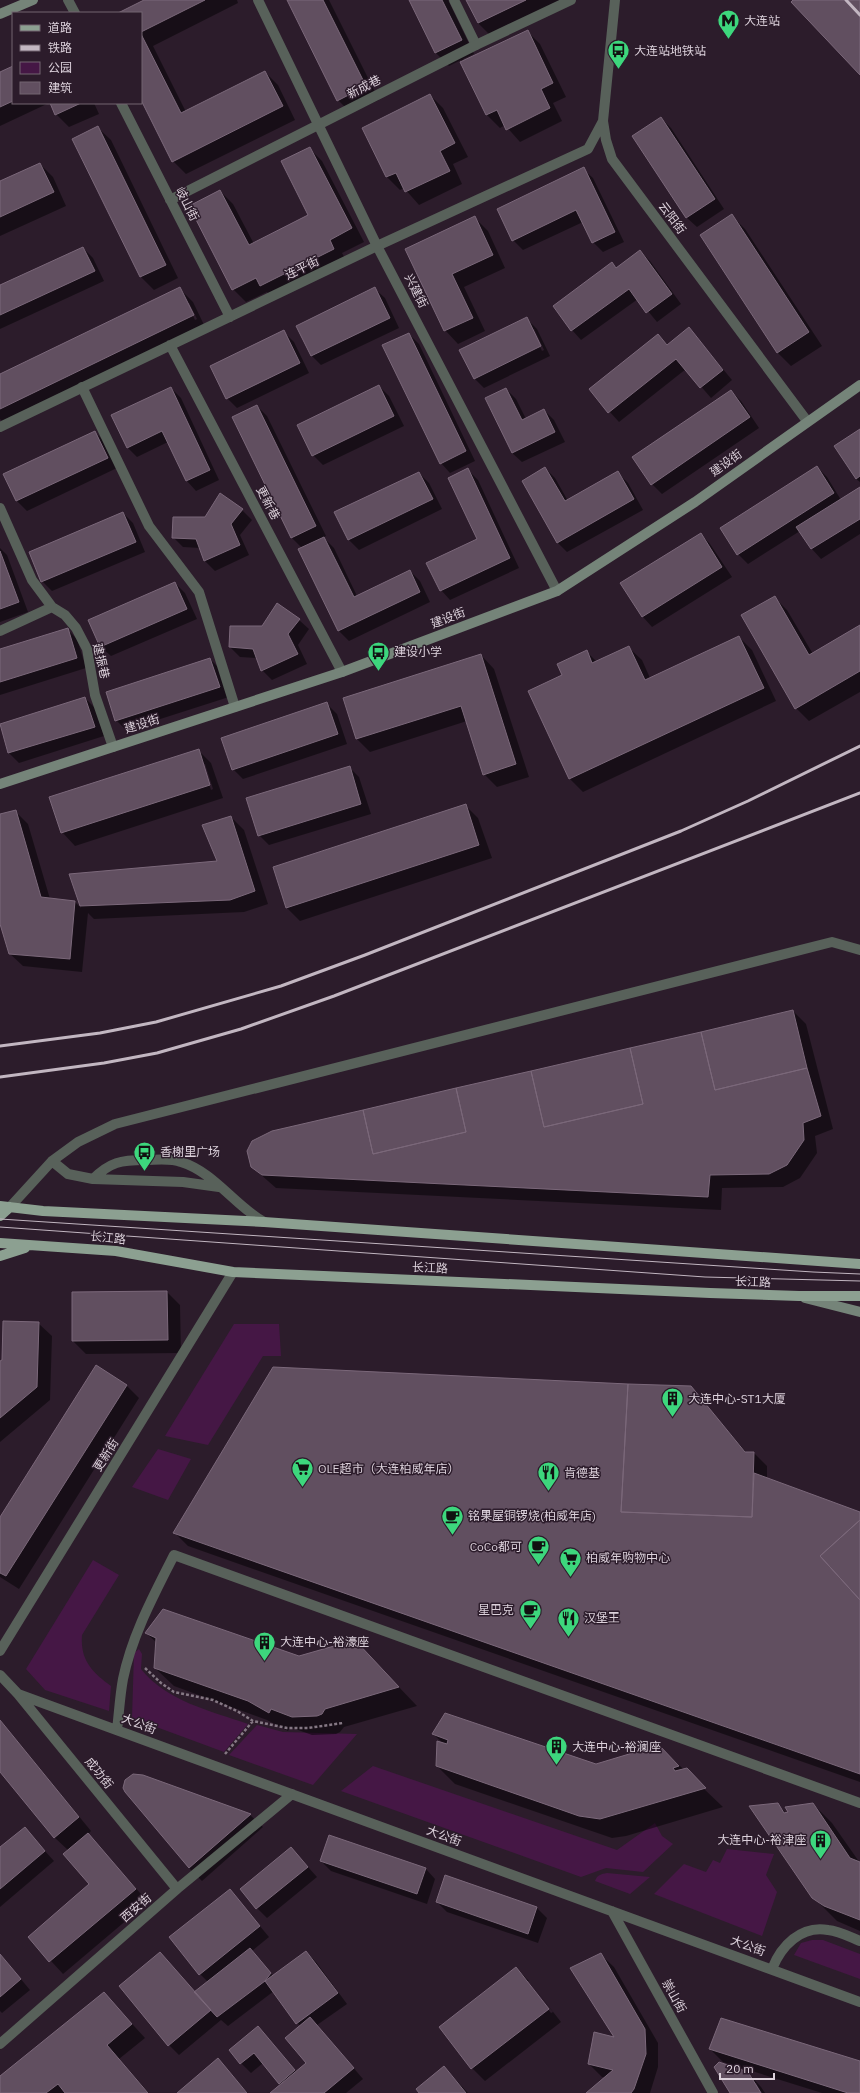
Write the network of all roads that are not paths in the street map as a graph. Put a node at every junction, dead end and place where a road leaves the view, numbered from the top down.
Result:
1 (33, 0) edge
2 (68, 0) edge
3 (258, 0) edge
4 (454, 0) edge
5 (572, 0) edge
6 (615, 0) edge
7 (17, 3) edge
8 (74, 12) edge
9 (0, 14) edge
10 (476, 45) junction
11 (122, 104) edge
12 (603, 121) junction
13 (318, 125) junction
14 (170, 200) junction
15 (378, 246) junction
16 (230, 317) junction
17 (170, 345) junction
18 (860, 384) edge
19 (82, 387) junction
20 (807, 421) junction
21 (0, 427) edge
22 (0, 508) edge
23 (556, 591) junction
24 (52, 607) junction
25 (0, 631) edge
26 (342, 672) junction
27 (235, 707) junction
28 (113, 747) junction
29 (0, 784) edge
30 (860, 950) edge
31 (52, 1161) junction
32 (93, 1180) junction
33 (219, 1187) junction
34 (0, 1206) edge
35 (10, 1208) junction
36 (0, 1216) edge
37 (264, 1222) junction
38 (0, 1243) edge
39 (30, 1246) junction
40 (0, 1256) edge
41 (860, 1264) edge
42 (233, 1272) junction
43 (799, 1296) junction
44 (860, 1296) edge
45 (860, 1312) edge
46 (0, 1651) edge
47 (0, 1675) edge
48 (18, 1694) junction
49 (117, 1730) junction
50 (292, 1794) junction
51 (860, 1803) edge
52 (177, 1889) junction
53 (612, 1911) junction
54 (860, 1941) edge
55 (772, 1969) junction
56 (860, 2002) edge
57 (0, 2044) edge
58 (713, 2093) edge

1 - 7 main road
2 - 8 street
3 - 13 street, 兴建街
4 - 10 street
5 - 10 street, 新成巷
6 - 12 street, 云阳街
7 - 9 main road
10 - 13 street, 新成巷
11 - 14 street, 岐山街
12 - 15 street, 连平街
12 - 20 street, 云阳街
13 - 14 street, 新成巷
13 - 15 street, 兴建街
14 - 16 street, 岐山街
15 - 16 street, 连平街
15 - 23 street, 兴建街
16 - 17 street, 连平街
17 - 19 street, 连平街
17 - 26 street, 更新巷
18 - 20 main road, 建设街
19 - 21 street, 连平街
19 - 27 street
20 - 23 main road, 建设街
22 - 24 street, 建振巷
23 - 26 main road, 建设街
24 - 25 street
24 - 28 street, 建振巷
26 - 27 main road, 建设街
27 - 28 main road, 建设街
28 - 29 main road, 建设街
30 - 31 street
31 - 32 street
31 - 35 street
32 - 33 street
32 - 33 street
33 - 37 street
34 - 35 main road, 长江路
35 - 36 main road
35 - 37 main road, 长江路
37 - 41 main road, 长江路
38 - 39 main road, 长江路
39 - 40 main road
39 - 42 main road, 长江路
42 - 43 main road, 长江路
42 - 46 street, 更新街
43 - 44 main road, 长江路
43 - 45 main road
47 - 48 street, 成功街
48 - 49 street, 大公街
48 - 52 street, 成功街
49 - 50 street, 大公街
49 - 51 street
50 - 52 street, 西安街
50 - 53 street, 大公街
52 - 57 street, 西安街
53 - 55 street, 大公街
53 - 58 street, 崇山街
54 - 55 street
55 - 56 street, 大公街

